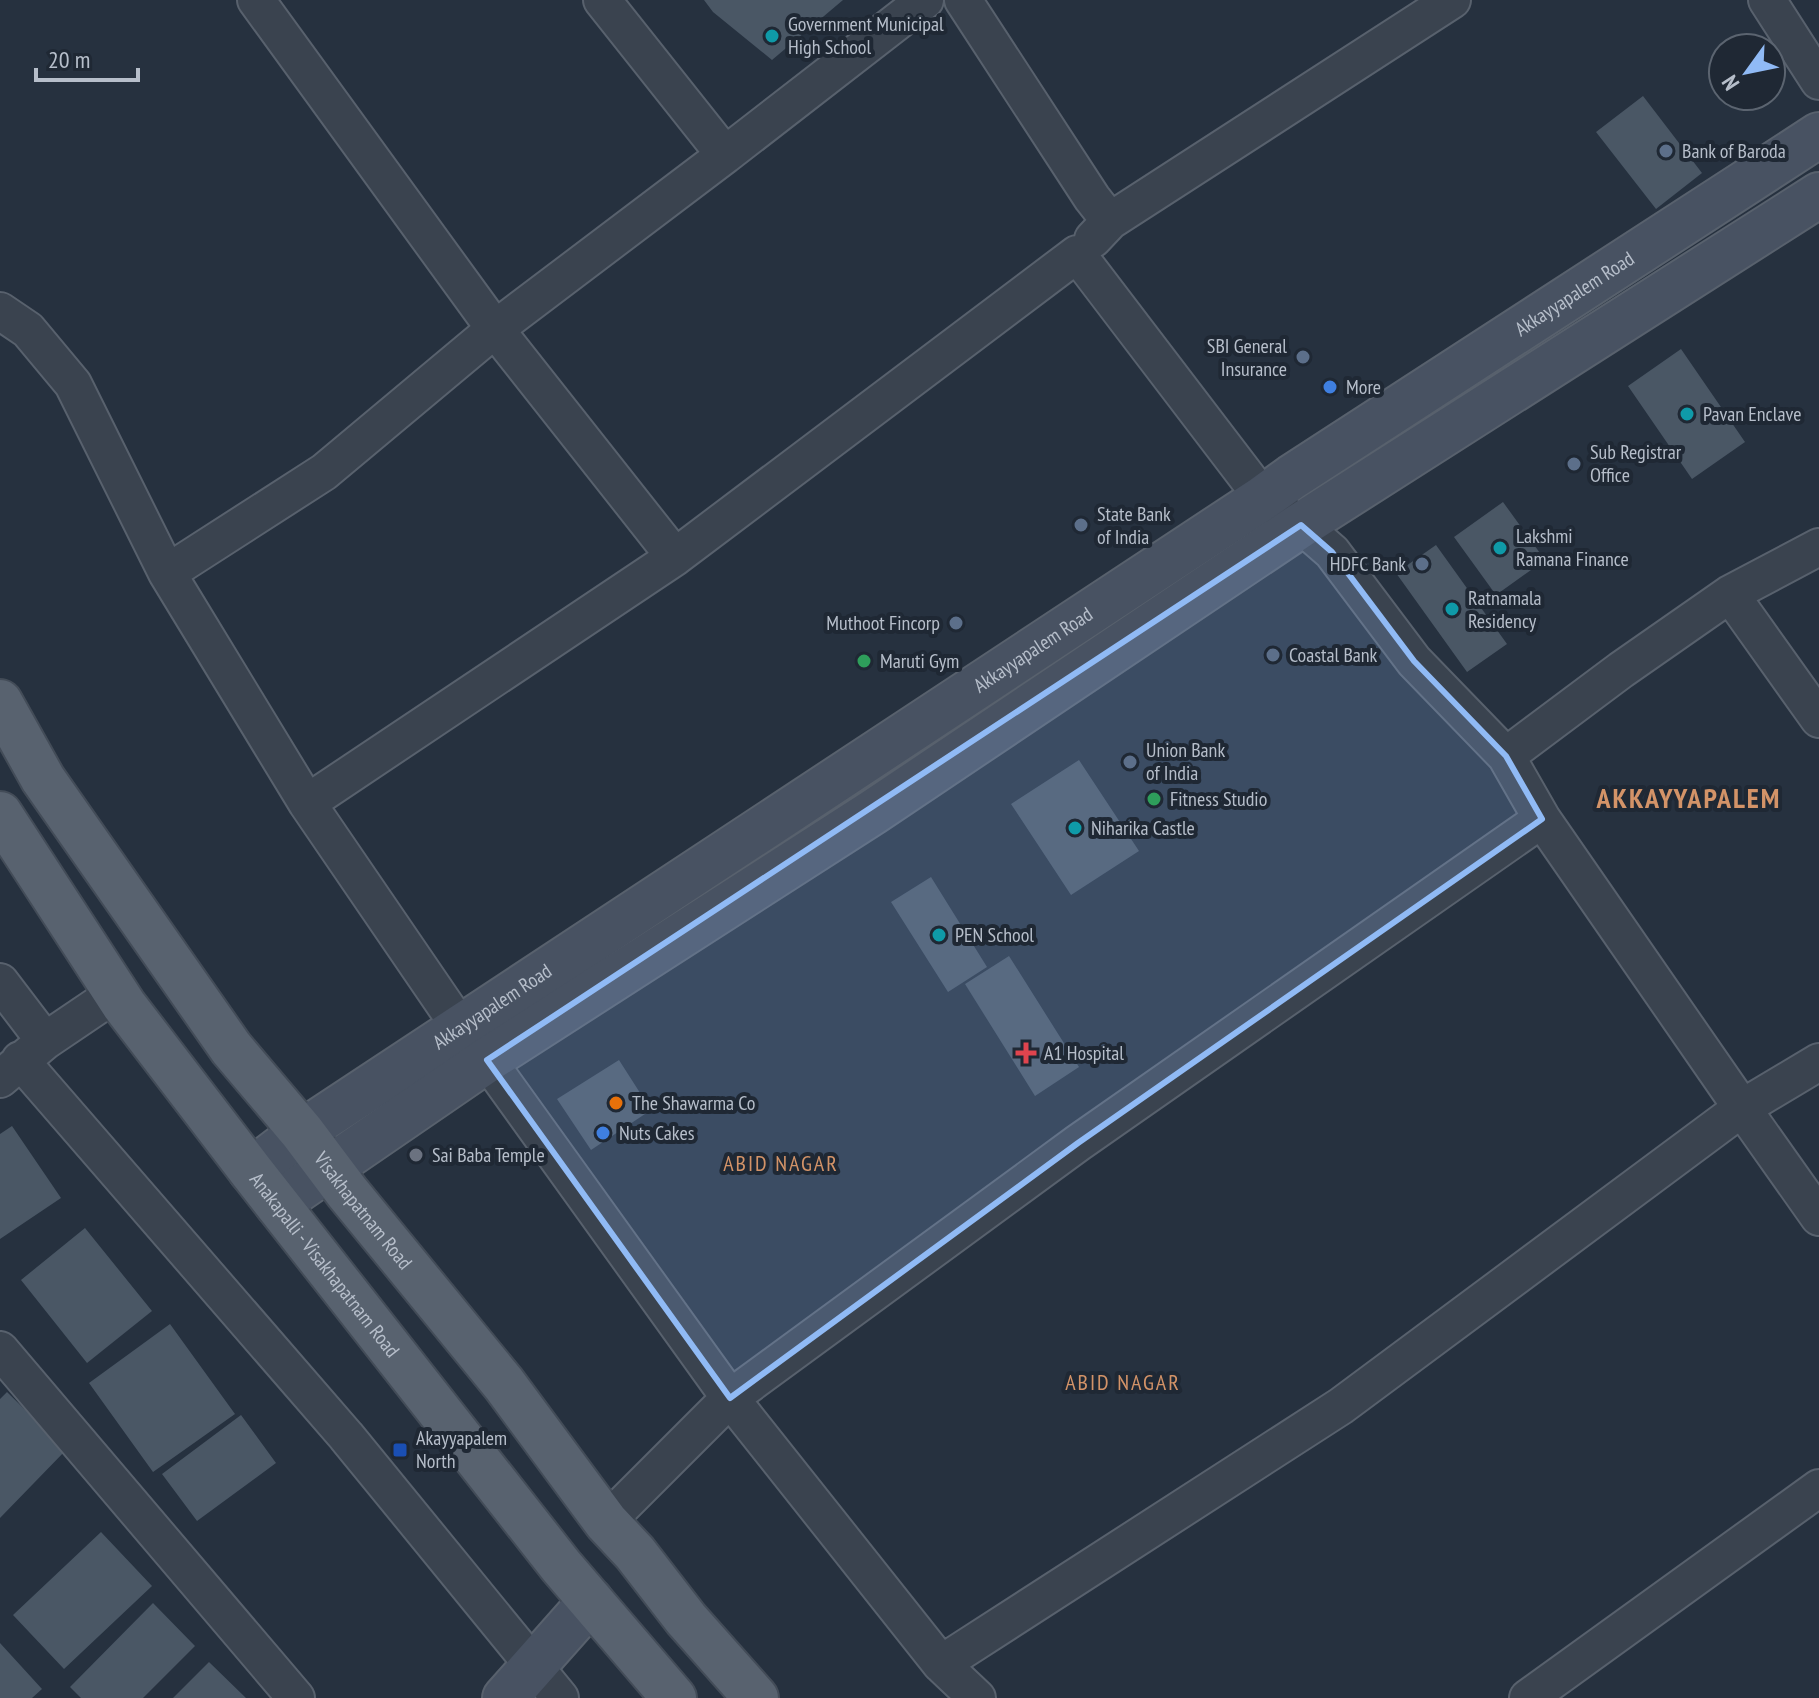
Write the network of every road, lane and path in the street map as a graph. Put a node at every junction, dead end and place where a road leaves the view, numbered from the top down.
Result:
1 (256, 0) edge
2 (602, 0) edge
3 (925, 0) edge
4 (963, 0) edge
5 (1452, 0) edge
6 (1767, 0) edge
7 (1819, 81) edge
8 (1819, 135) edge
9 (725, 155) junction
10 (1819, 195) edge
11 (1110, 221) junction
12 (1077, 254) junction
13 (0, 311) edge
14 (495, 329) junction
15 (1263, 498) junction
16 (1301, 525) junction
17 (1819, 547) edge
18 (675, 557) junction
19 (167, 573) junction
20 (1730, 594) junction
21 (0, 702) edge
22 (1819, 719) edge
23 (1506, 756) junction
24 (307, 803) junction
25 (0, 814) edge
26 (1542, 819) junction
27 (0, 982) edge
28 (116, 993) junction
29 (460, 1027) junction
30 (22, 1060) edge
31 (487, 1060) junction
32 (1819, 1062) edge
33 (1742, 1108) junction
34 (302, 1132) junction
35 (328, 1168) junction
36 (264, 1188) junction
37 (1819, 1217) edge
38 (0, 1350) edge
39 (730, 1398) junction
40 (1819, 1488) edge
41 (606, 1522) junction
42 (591, 1601) junction
43 (941, 1664) junction
44 (533, 1687) edge
45 (296, 1698) edge
46 (674, 1698) edge
47 (756, 1698) edge
48 (977, 1698) edge
49 (1528, 1698) edge

1 - 14 street
2 - 9 street
3 - 9 street
4 - 11 street
5 - 11 street
6 - 7 street
8 - 15 main road, Akkayyapalem Road
9 - 14 street
10 - 16 main road
11 - 12 street
12 - 15 street
12 - 18 street
13 - 19 street
14 - 18 street
14 - 19 street
15 - 16 street
15 - 29 main road, Akkayyapalem Road
16 - 23 street
16 - 31 main road
17 - 20 street
18 - 24 street
19 - 24 street
20 - 22 street
20 - 23 street
21 - 34 main road, Visakhapatnam Road
23 - 26 street
24 - 29 street
25 - 28 main road, Anakapalli - Visakhapatnam Road
26 - 33 street
26 - 39 street
27 - 30 street
28 - 30 street
28 - 36 main road, Anakapalli - Visakhapatnam Road
29 - 34 main road, Akkayyapalem Road
30 - 44 street
31 - 35 main road
31 - 39 street
32 - 33 street
33 - 37 street
33 - 43 street
34 - 35 main road, Visakhapatnam Road
34 - 36 main road, Akkayyapalem Road
35 - 36 main road
35 - 41 main road, Visakhapatnam Road
36 - 42 main road, Anakapalli - Visakhapatnam Road
38 - 45 street
39 - 41 street
39 - 43 street
40 - 49 street
41 - 47 main road, Visakhapatnam Road
42 - 44 main road
42 - 46 main road, Anakapalli - Visakhapatnam Road
43 - 48 street

